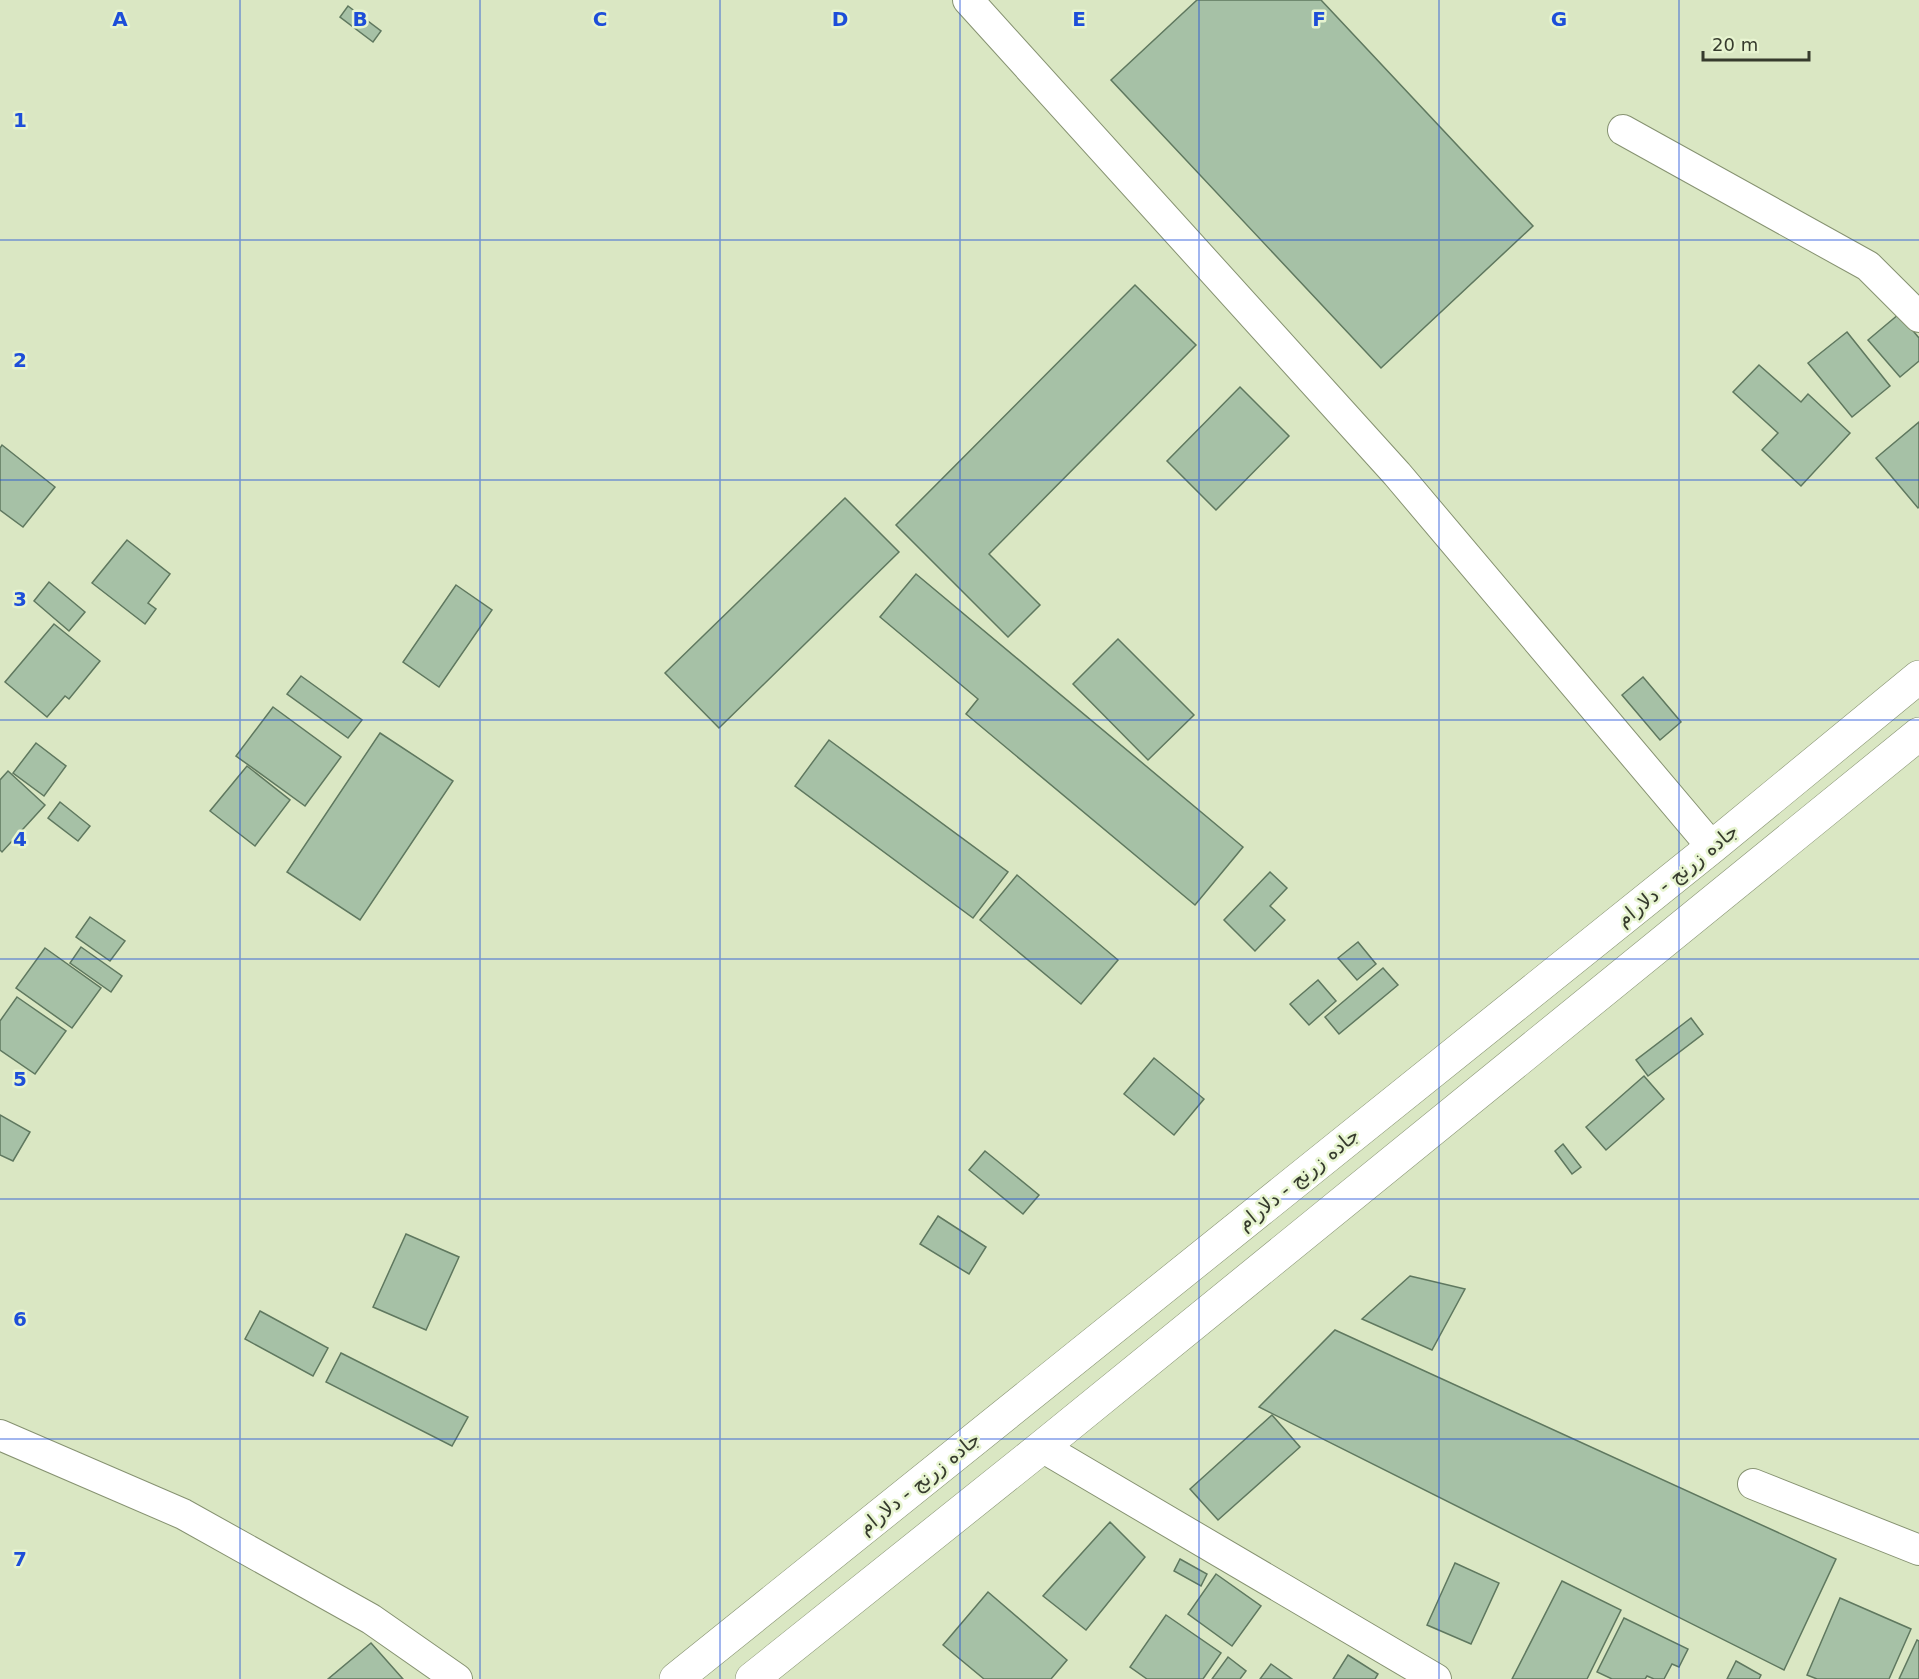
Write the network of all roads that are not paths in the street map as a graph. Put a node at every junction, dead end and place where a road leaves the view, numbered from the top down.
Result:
1 (968, 0) edge
2 (1623, 130) dead end
3 (1919, 317) edge
4 (1919, 677) edge
5 (1919, 734) edge
6 (1712, 847) junction
7 (0, 1435) edge
8 (1042, 1447) junction
9 (1753, 1484) dead end
10 (1919, 1550) edge
11 (457, 1679) edge
12 (676, 1679) edge
13 (752, 1679) edge
14 (1436, 1679) edge

1 - 6 street
2 - 3 street
4 - 6 highway, جاده زرنج - دلارام
5 - 8 highway
6 - 12 highway, جاده زرنج - دلارام
7 - 11 street
8 - 13 highway
8 - 14 street
9 - 10 street

